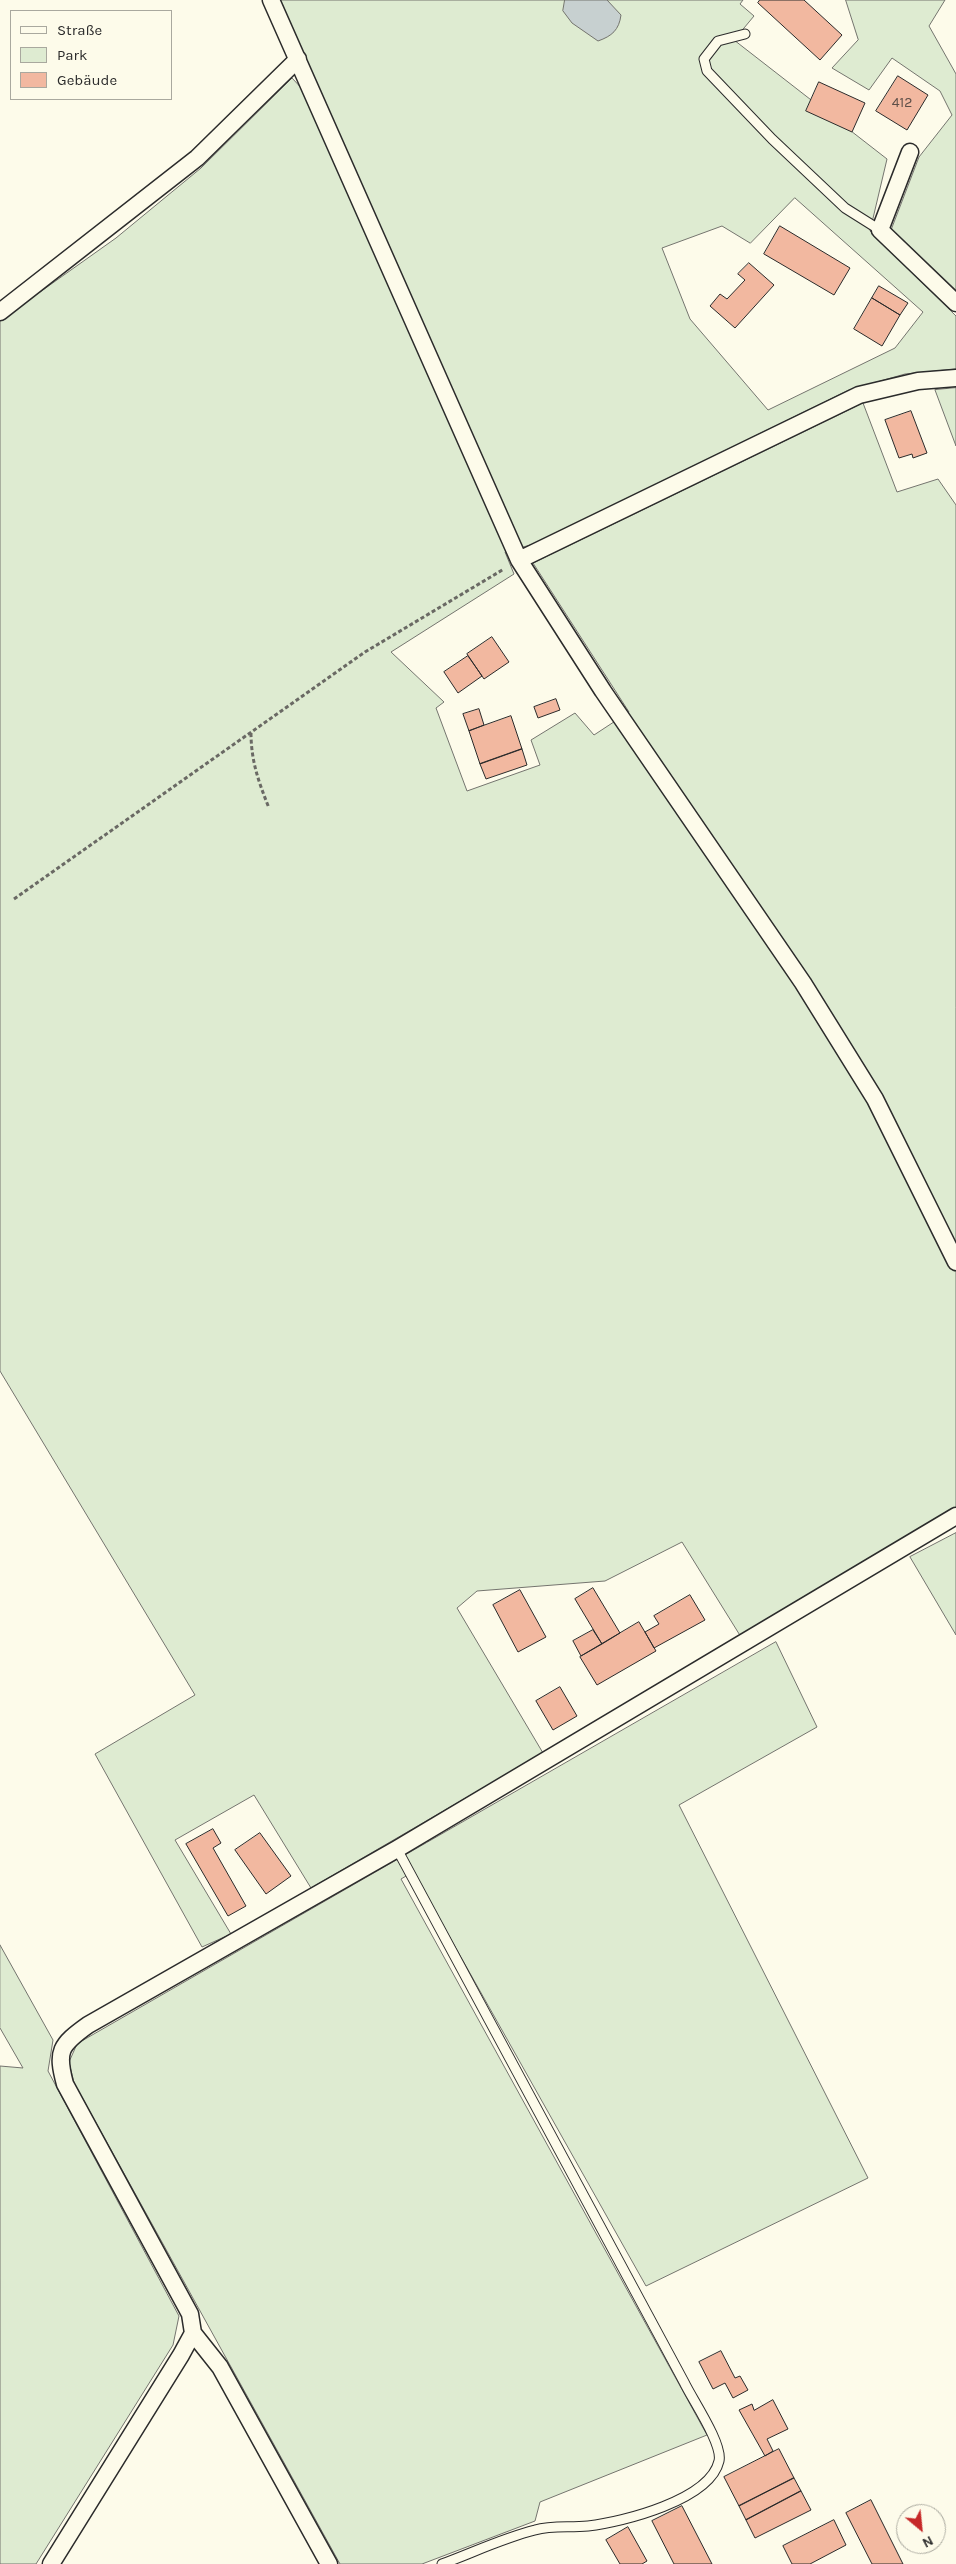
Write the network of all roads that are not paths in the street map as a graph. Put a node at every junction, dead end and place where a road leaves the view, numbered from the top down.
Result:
1 (271, 0) edge
2 (745, 34) dead end
3 (298, 59) junction
4 (910, 152) dead end
5 (880, 230) junction
6 (956, 303) edge
7 (0, 312) edge
8 (956, 378) edge
9 (519, 560) junction
10 (956, 1262) edge
11 (956, 1516) edge
12 (397, 1849) junction
13 (192, 2333) junction
14 (51, 2564) edge
15 (329, 2564) edge
16 (442, 2564) edge

1 - 3 street
2 - 5 lane
3 - 7 street
3 - 9 street
4 - 5 street
5 - 6 street
8 - 9 street
9 - 10 street
11 - 12 street
12 - 13 street
12 - 16 lane
13 - 14 street
13 - 15 street

